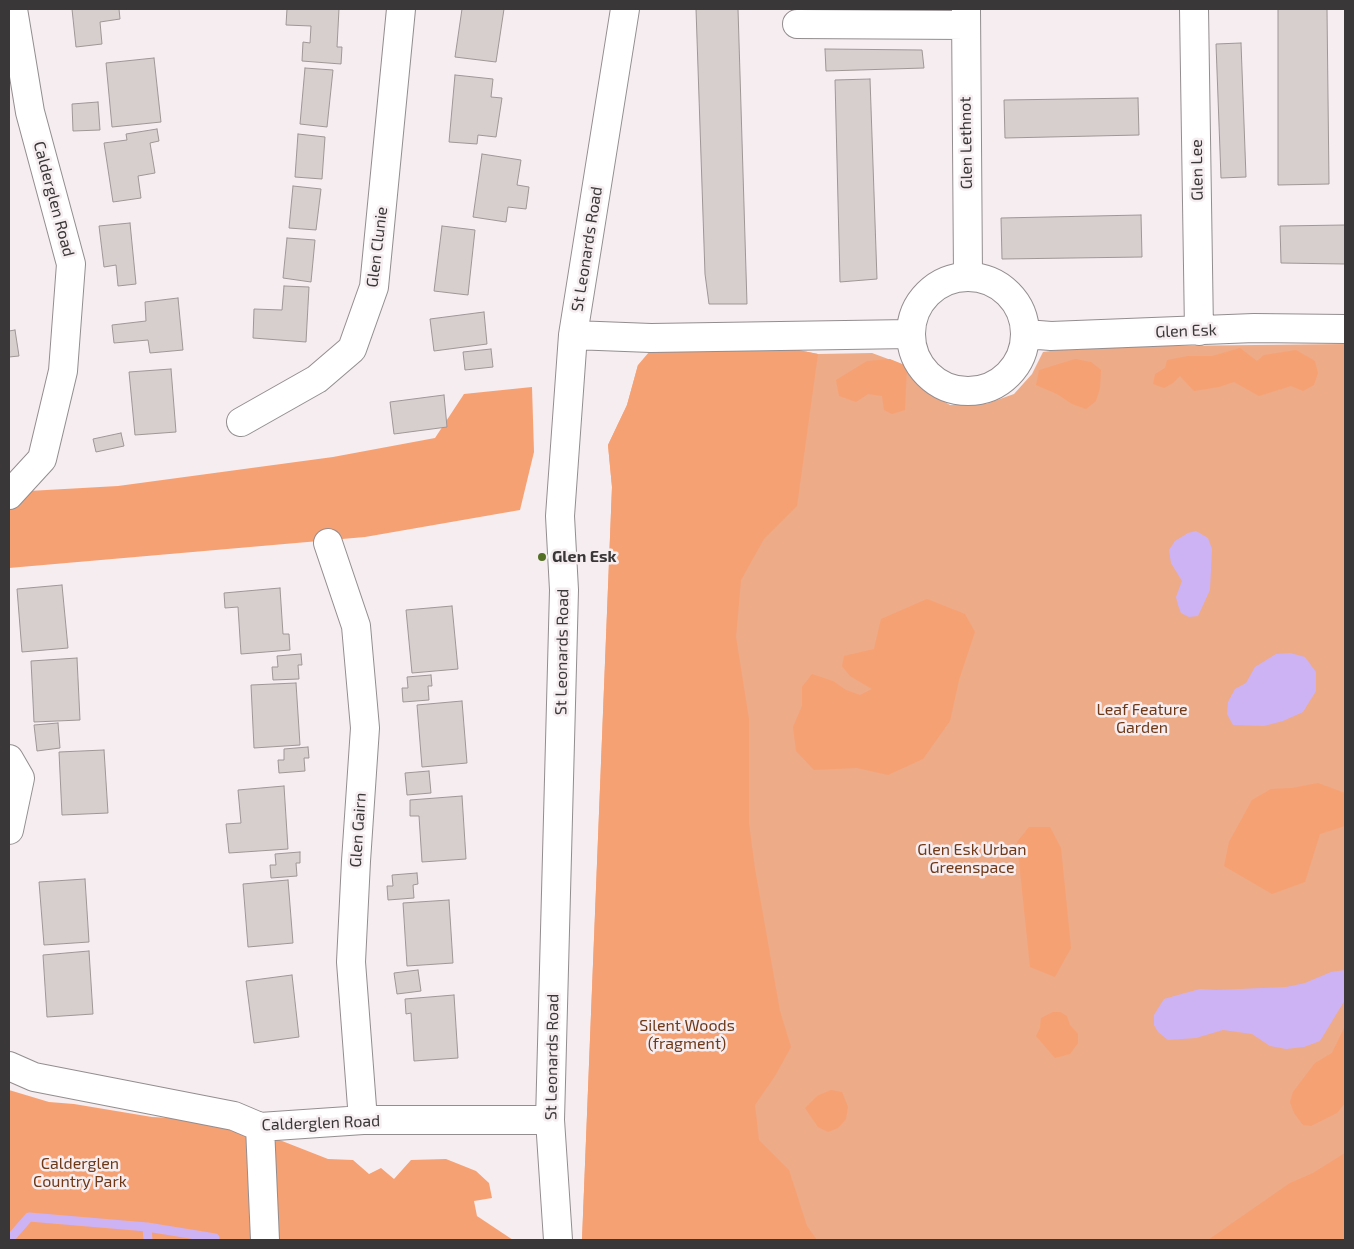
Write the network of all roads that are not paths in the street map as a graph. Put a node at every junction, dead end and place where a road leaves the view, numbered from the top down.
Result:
1 (13, 9) edge
2 (402, 9) edge
3 (625, 9) edge
4 (1194, 9) edge
5 (966, 17) edge
6 (797, 24) dead end
7 (968, 276) junction
8 (1345, 328) edge
9 (1199, 330) junction
10 (910, 334) junction
11 (1026, 334) junction
12 (573, 335) junction
13 (241, 422) dead end
14 (9, 495) edge
15 (328, 544) dead end
16 (9, 759) edge
17 (9, 830) edge
18 (9, 1066) edge
19 (363, 1120) junction
20 (550, 1120) junction
21 (260, 1127) junction
22 (265, 1240) edge
23 (558, 1240) edge

1 - 14 street, Calderglen Road
2 - 13 street, Glen Clunie
3 - 12 street, St Leonards Road
4 - 9 street, Glen Lee
5 - 6 street
5 - 7 street, Glen Lethnot
7 - 10 street
7 - 11 street
8 - 9 street, Glen Esk
9 - 11 street, Glen Esk
10 - 11 street
10 - 12 street
12 - 20 street, St Leonards Road
15 - 19 street, Glen Gairn
16 - 17 street
18 - 21 street, Calderglen Road
19 - 20 street, Calderglen Road
19 - 21 street, Calderglen Road
20 - 23 street, St Leonards Road
21 - 22 street

